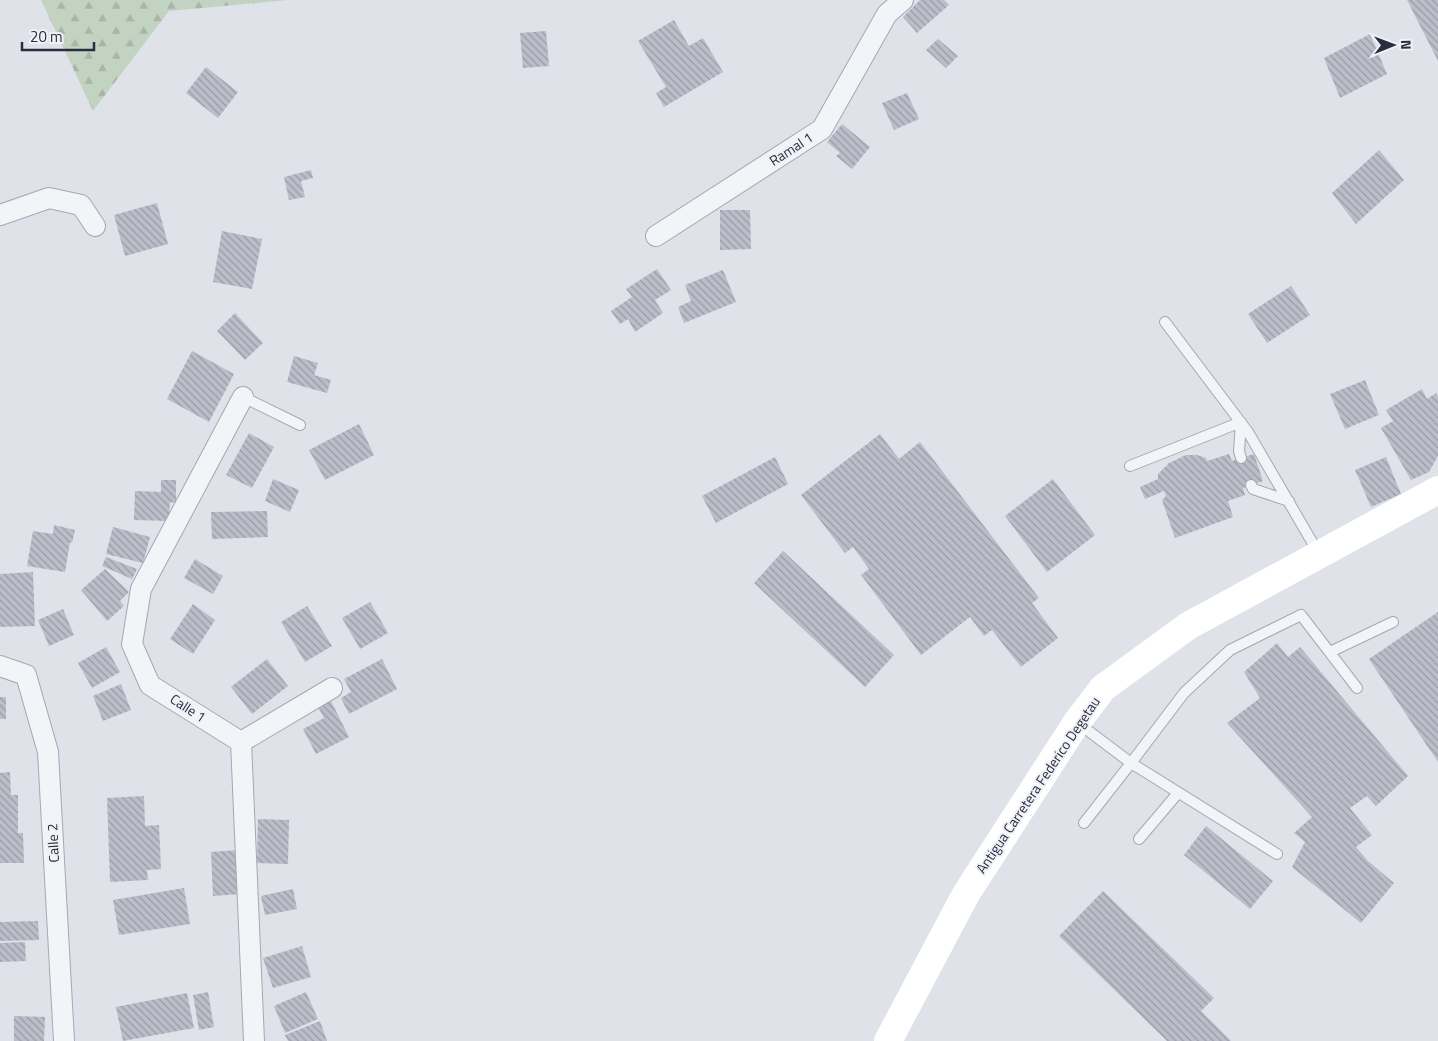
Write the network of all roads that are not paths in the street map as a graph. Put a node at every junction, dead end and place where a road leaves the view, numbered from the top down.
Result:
1 (903, 0) edge
2 (0, 215) edge
3 (94, 226) dead end
4 (656, 236) dead end
5 (1166, 322) dead end
6 (243, 397) joint
7 (1241, 422) junction
8 (300, 425) dead end
9 (1241, 458) dead end
10 (1130, 466) dead end
11 (1251, 485) dead end
12 (1438, 490) edge
13 (1288, 501) junction
14 (1320, 555) junction
15 (1393, 622) dead end
16 (1330, 652) junction
17 (0, 666) edge
18 (332, 688) dead end
19 (1357, 688) dead end
20 (1077, 722) junction
21 (241, 742) junction
22 (1131, 763) junction
23 (1178, 793) junction
24 (1084, 823) dead end
25 (1139, 839) dead end
26 (1277, 854) dead end
27 (64, 1041) edge
28 (254, 1041) edge
29 (888, 1041) edge

1 - 4 street, Ramal 1
2 - 3 street
5 - 7 lane
6 - 8 lane
6 - 21 street, Calle 1
7 - 9 lane
7 - 10 lane
7 - 13 lane
11 - 13 lane
12 - 14 street, Antigua Carretera Federico Degetau
13 - 14 lane
14 - 20 street, Antigua Carretera Federico Degetau
15 - 16 lane
16 - 19 lane
16 - 22 lane
17 - 27 street, Calle 2
18 - 21 street
20 - 22 lane
20 - 29 street, Antigua Carretera Federico Degetau
21 - 28 street
22 - 23 lane
22 - 24 lane
23 - 25 lane
23 - 26 lane

